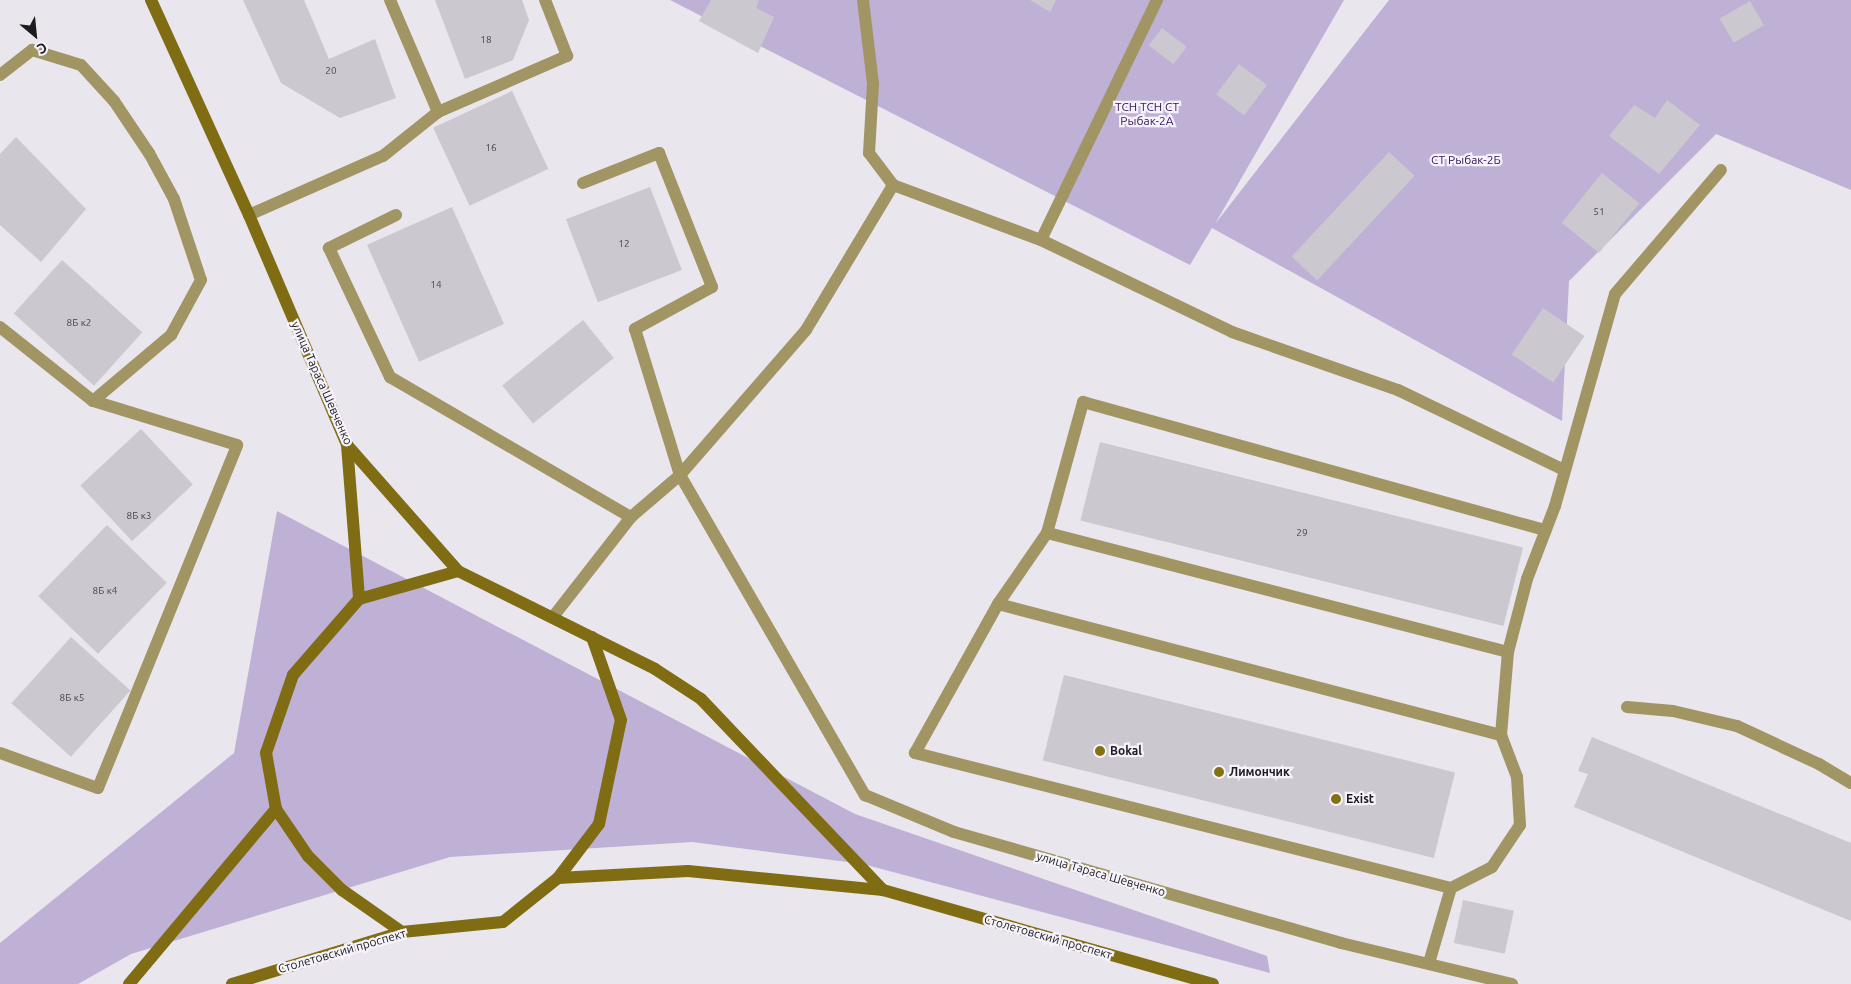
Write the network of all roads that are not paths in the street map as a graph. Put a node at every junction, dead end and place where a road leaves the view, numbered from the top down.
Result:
1 (151, 0) edge
2 (390, 0) edge
3 (545, 0) edge
4 (863, 0) edge
5 (1157, 0) edge
6 (0, 75) edge
7 (438, 112) junction
8 (1721, 170) dead end
9 (583, 183) dead end
10 (893, 184) junction
11 (249, 215) junction
12 (396, 215) dead end
13 (1041, 240) junction
14 (0, 327) edge
15 (93, 402) junction
16 (347, 445) junction
17 (1564, 470) junction
18 (680, 475) junction
19 (631, 517) junction
20 (1546, 530) junction
21 (1047, 533) junction
22 (458, 571) junction
23 (359, 599) junction
24 (998, 604) junction
25 (552, 617) junction
26 (592, 637) junction
27 (1508, 652) junction
28 (1627, 707) dead end
29 (1500, 735) junction
30 (0, 753) edge
31 (1851, 783) edge
32 (276, 809) junction
33 (558, 878) junction
34 (1451, 888) junction
35 (883, 890) junction
36 (402, 932) junction
37 (1429, 963) junction
38 (129, 984) edge
39 (232, 984) edge
40 (1213, 984) edge
41 (1512, 984) edge

1 - 11 main road, улица Тараса Шевченко
2 - 7 lane
3 - 7 lane
4 - 10 lane
5 - 13 lane
6 - 15 lane
7 - 11 lane
8 - 17 lane
9 - 18 lane
10 - 13 lane
10 - 18 lane
11 - 16 main road, улица Тараса Шевченко
12 - 19 lane
13 - 17 lane
14 - 15 lane
15 - 30 lane
16 - 22 main road, улица Тараса Шевченко
16 - 23 main road
17 - 20 lane
18 - 19 lane
18 - 37 lane, улица Тараса Шевченко
19 - 25 lane
20 - 21 lane
20 - 27 lane
21 - 24 lane
21 - 27 lane
22 - 23 main road
22 - 25 main road, улица Тараса Шевченко
23 - 32 main road
24 - 29 lane
24 - 34 lane
25 - 26 main road, улица Тараса Шевченко
26 - 33 main road, Столетовский проспект
26 - 35 main road, улица Тараса Шевченко
27 - 29 lane
28 - 31 lane
29 - 34 lane
32 - 36 main road
32 - 38 main road
33 - 35 main road, Столетовский проспект
33 - 36 main road, Столетовский проспект
34 - 37 lane
35 - 40 main road, Столетовский проспект
36 - 39 main road, Столетовский проспект
37 - 41 lane, улица Тараса Шевченко

